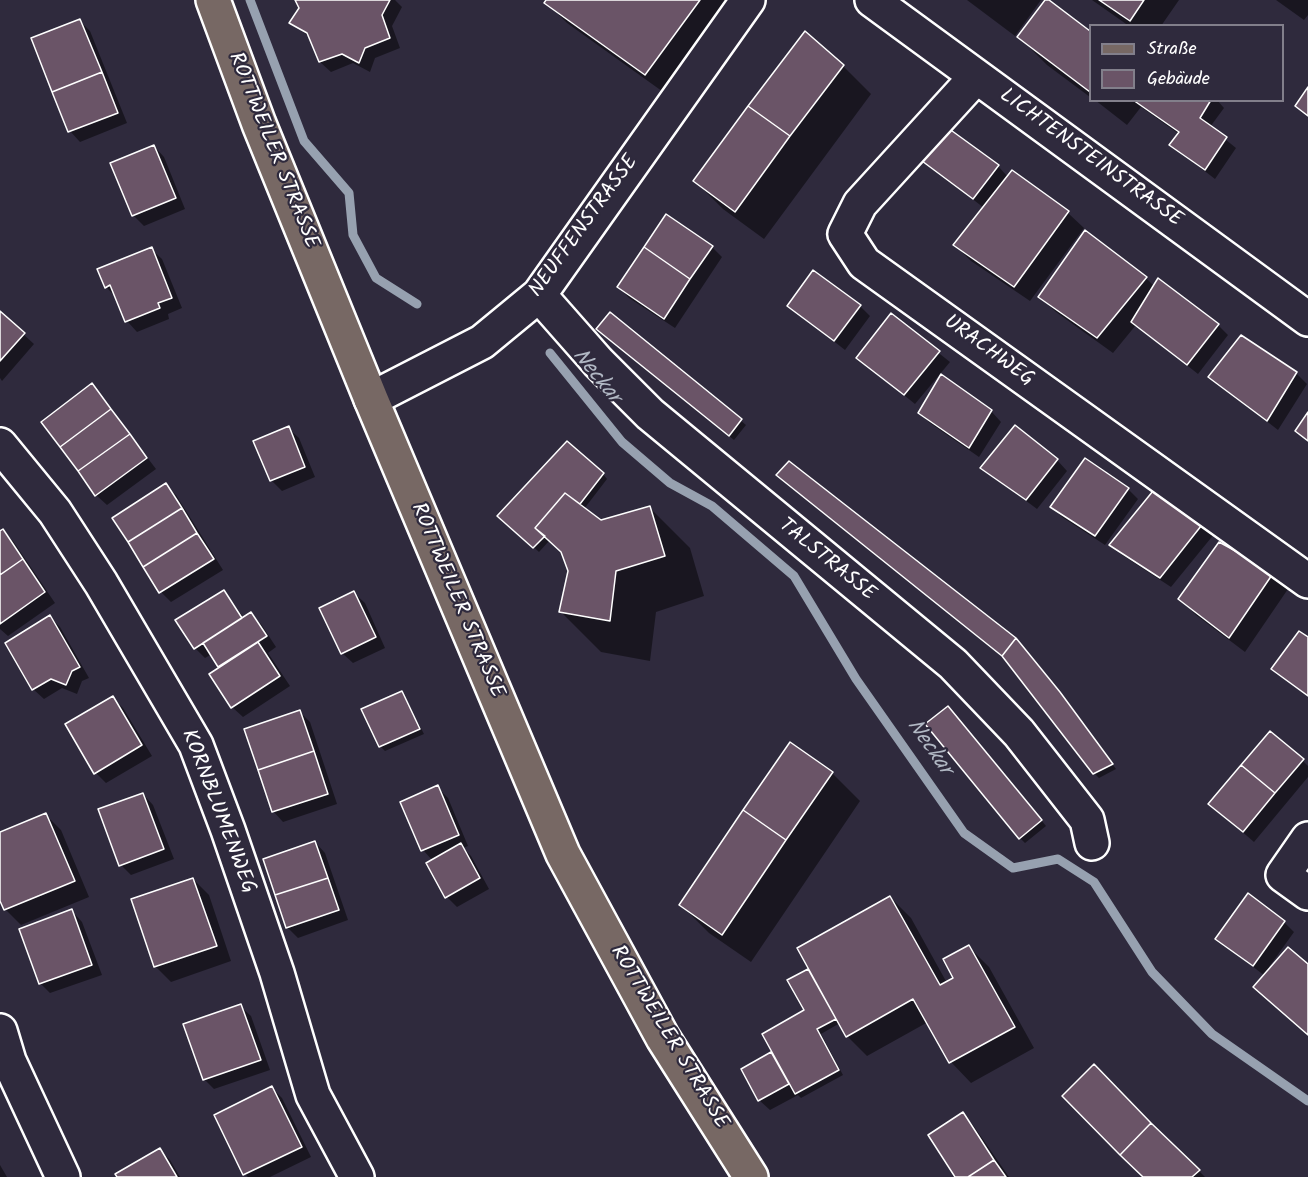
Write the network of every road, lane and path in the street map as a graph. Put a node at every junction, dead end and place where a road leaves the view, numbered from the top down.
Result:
1 (213, 0) edge
2 (748, 0) edge
3 (872, 0) edge
4 (976, 76) junction
5 (539, 295) junction
6 (1308, 319) edge
7 (371, 399) junction
8 (0, 445) edge
9 (1308, 581) edge
10 (1308, 838) edge
11 (1092, 843) dead end
12 (1296, 884) edge
13 (0, 1031) edge
14 (663, 1038) junction
15 (63, 1177) edge
16 (357, 1177) edge
17 (725, 1177) edge
18 (752, 1177) edge

1 - 7 main road, ROTTWEILER STRASSE
2 - 5 street, NEUFFENSTRASSE
3 - 4 street, LICHTENSTEINSTRASSE
4 - 6 street, LICHTENSTEINSTRASSE
4 - 9 street, URACHWEG
5 - 7 street, NEUFFENSTRASSE
5 - 11 street, TALSTRASSE
7 - 14 main road, ROTTWEILER STRASSE
8 - 16 street, KORNBLUMENWEG
10 - 12 street
13 - 15 street
14 - 17 main road
14 - 18 main road, ROTTWEILER STRASSE

